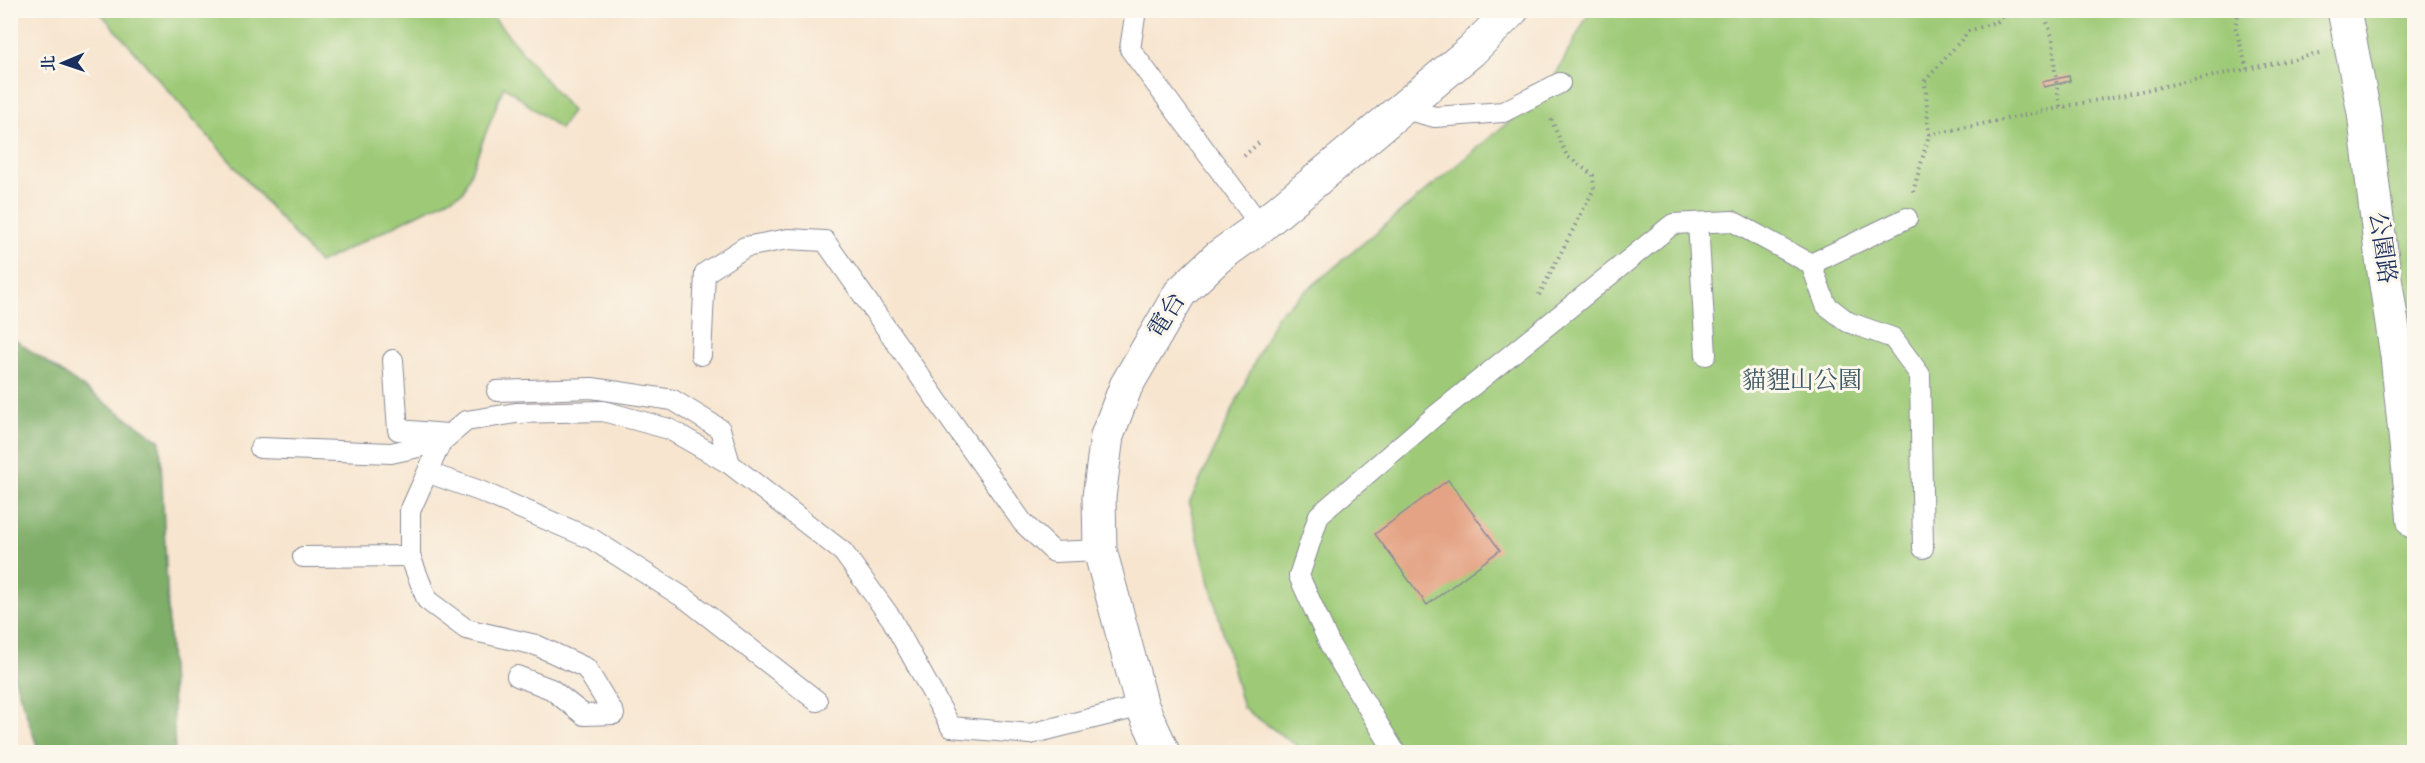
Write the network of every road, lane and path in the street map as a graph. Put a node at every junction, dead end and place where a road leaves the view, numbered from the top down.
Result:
1 (1136, 10) edge
2 (1512, 10) edge
3 (2007, 10) edge
4 (2025, 10) edge
5 (2239, 10) edge
6 (2343, 10) edge
7 (2044, 11) edge
8 (2328, 52) dead end
9 (2247, 69) junction
10 (1560, 83) dead end
11 (1528, 99) junction
12 (2060, 107) junction
13 (1401, 108) junction
14 (1929, 135) junction
15 (1906, 218) joint
16 (1698, 223) junction
17 (1261, 226) junction
18 (1811, 264) junction
19 (1540, 331) junction
20 (700, 355) dead end
21 (1706, 355) dead end
22 (393, 360) dead end
23 (497, 391) dead end
24 (445, 438) junction
25 (260, 448) dead end
26 (730, 464) junction
27 (429, 473) junction
28 (2415, 522) edge
29 (1923, 548) dead end
30 (1100, 550) junction
31 (410, 556) junction
32 (303, 557) dead end
33 (517, 676) dead end
34 (817, 701) dead end
35 (1142, 706) junction
36 (1163, 753) edge
37 (1395, 753) edge

1 - 17 lane
2 - 13 street, 電台
3 - 14 path
4 - 7 path
5 - 9 path
6 - 28 street, 公園路
7 - 12 path
8 - 9 path
9 - 12 path
10 - 11 lane
11 - 13 lane
11 - 19 path
12 - 14 path
13 - 17 street, 電台
14 - 15 path
15 - 18 lane
16 - 18 lane
16 - 19 lane
16 - 21 lane
17 - 30 street, 電台
18 - 29 lane
19 - 37 lane
20 - 30 lane
22 - 24 lane
23 - 26 lane
24 - 25 lane
24 - 26 lane
24 - 27 lane
26 - 35 lane
27 - 31 lane
27 - 34 lane
30 - 35 street, 電台
31 - 32 lane
31 - 33 lane
35 - 36 street, 電台

